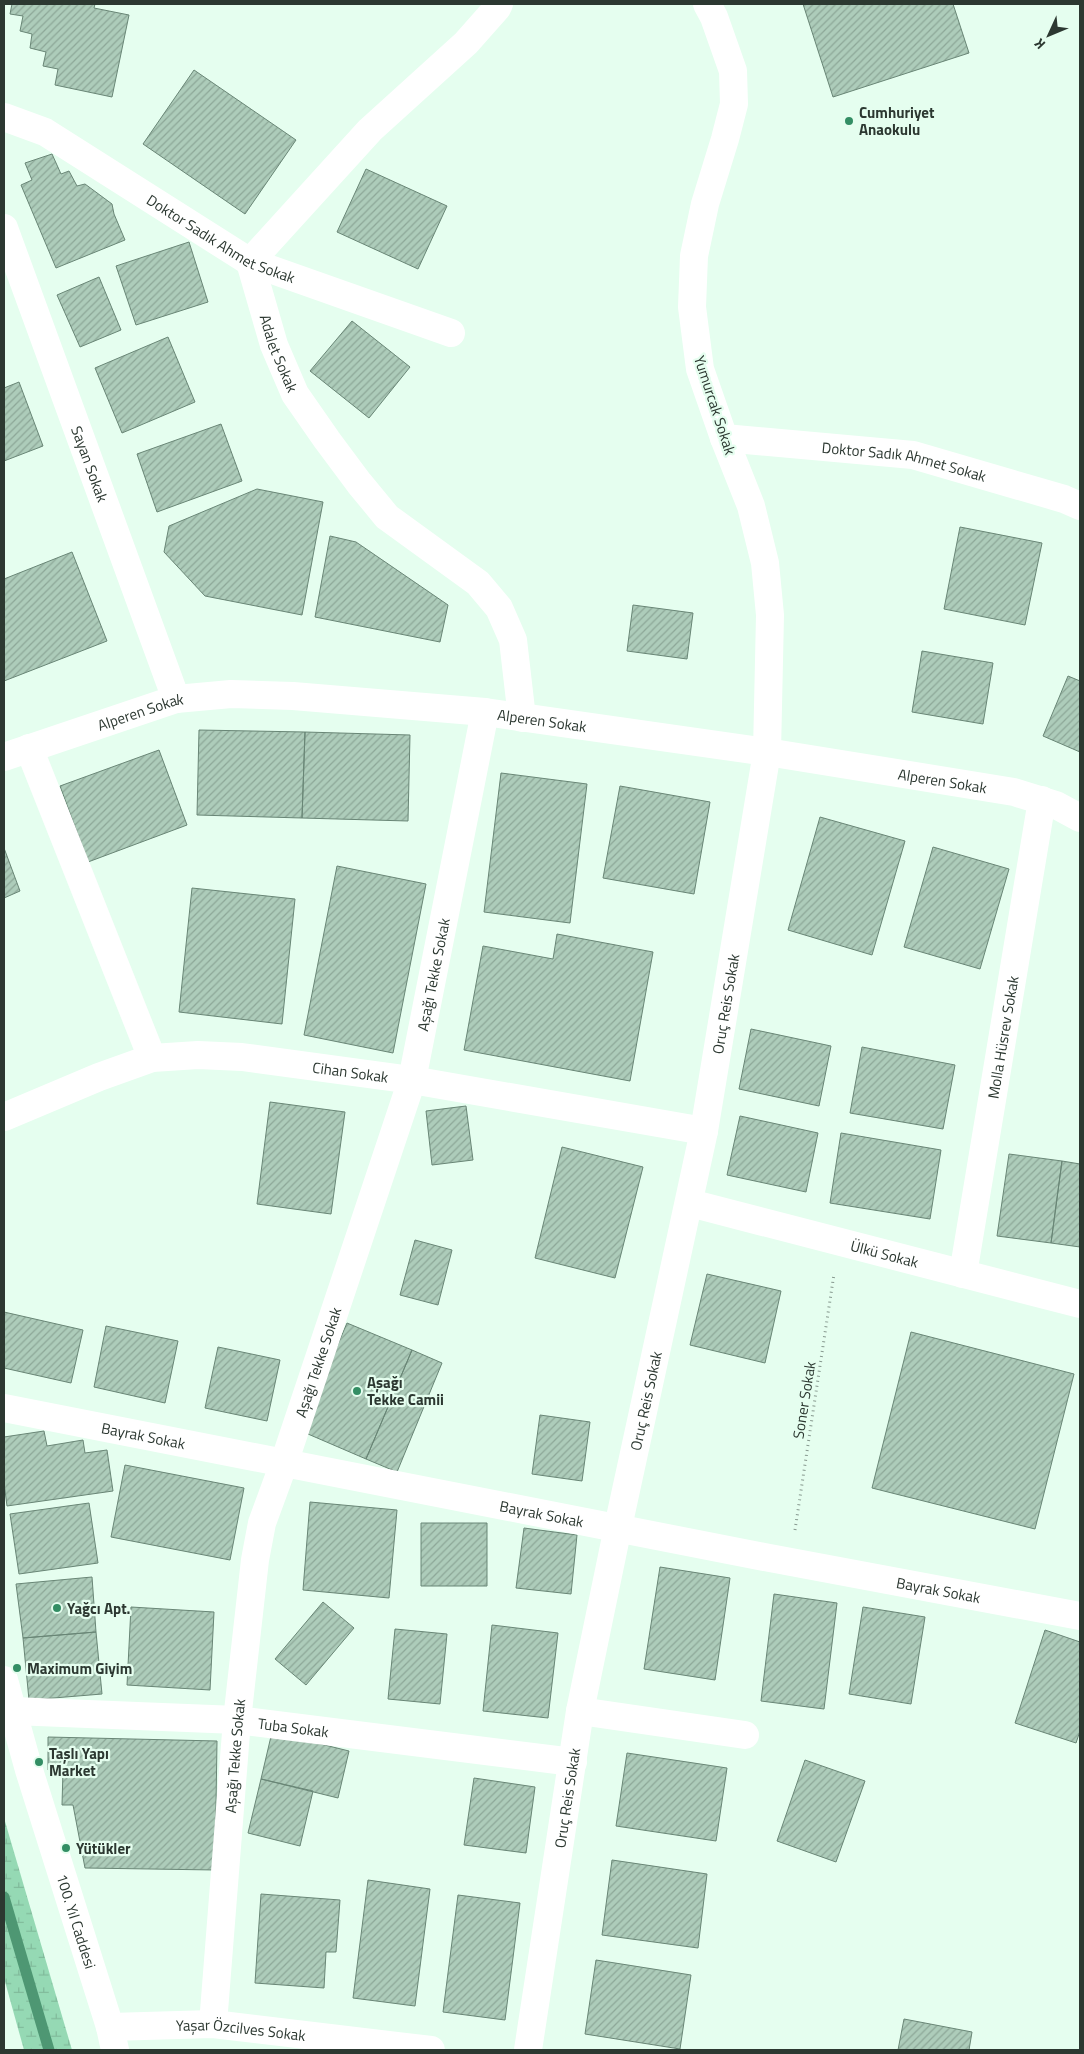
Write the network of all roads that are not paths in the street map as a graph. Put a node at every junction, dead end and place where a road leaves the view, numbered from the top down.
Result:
1 (498, 4) edge
2 (707, 4) edge
3 (4, 117) edge
4 (4, 228) edge
5 (250, 262) junction
6 (451, 333) dead end
7 (724, 438) junction
8 (1080, 506) edge
9 (176, 699) junction
10 (485, 712) junction
11 (522, 718) junction
12 (29, 748) junction
13 (767, 752) junction
14 (4, 757) edge
15 (1042, 800) junction
16 (1080, 818) edge
17 (152, 1058) junction
18 (412, 1080) junction
19 (4, 1117) edge
20 (704, 1131) junction
21 (690, 1202) junction
22 (963, 1274) junction
23 (1080, 1304) edge
24 (4, 1408) edge
25 (284, 1463) junction
26 (618, 1527) junction
27 (1080, 1616) edge
28 (4, 1680) edge
29 (13, 1711) junction
30 (580, 1711) junction
31 (236, 1720) junction
32 (745, 1736) dead end
33 (573, 1762) junction
34 (213, 2024) junction
35 (112, 2039) edge
36 (431, 2050) edge
37 (528, 2050) edge

1 - 5 street
2 - 7 street, Yumurcak Sokak
3 - 5 street, Doktor Sadık Ahmet Sokak
4 - 9 street, Sayan Sokak
5 - 6 street, Doktor Sadık Ahmet Sokak
5 - 11 street, Adalet Sokak
7 - 8 street, Doktor Sadık Ahmet Sokak
7 - 13 street, Yumurcak Sokak
9 - 10 street, Alperen Sokak
9 - 12 street, Alperen Sokak
10 - 11 street, Alperen Sokak
10 - 18 street, Aşağı Tekke Sokak
11 - 13 street, Alperen Sokak
12 - 14 street, Alperen Sokak
12 - 17 street
13 - 15 street, Alperen Sokak
13 - 20 street, Oruç Reis Sokak
15 - 16 street, Alperen Sokak
15 - 22 street, Molla Hüsrev Sokak
17 - 18 street, Cihan Sokak
17 - 19 street, Cihan Sokak
18 - 20 street, Cihan Sokak
18 - 25 street, Aşağı Tekke Sokak
20 - 21 street, Oruç Reis Sokak
21 - 22 street, Ülkü Sokak
21 - 26 street, Oruç Reis Sokak
22 - 23 street, Ülkü Sokak
24 - 25 street, Bayrak Sokak
25 - 26 street, Bayrak Sokak
25 - 31 street, Aşağı Tekke Sokak
26 - 27 street, Bayrak Sokak
26 - 30 street, Oruç Reis Sokak
28 - 29 street, 100. Yıl Caddesi
29 - 31 street, Tuba Sokak
29 - 35 street, 100. Yıl Caddesi
30 - 32 street
30 - 33 street, Oruç Reis Sokak
31 - 33 street, Tuba Sokak
31 - 34 street, Aşağı Tekke Sokak
33 - 37 street, Oruç Reis Sokak
34 - 35 street, Yaşar Özcilves Sokak
34 - 36 street, Yaşar Özcilves Sokak

